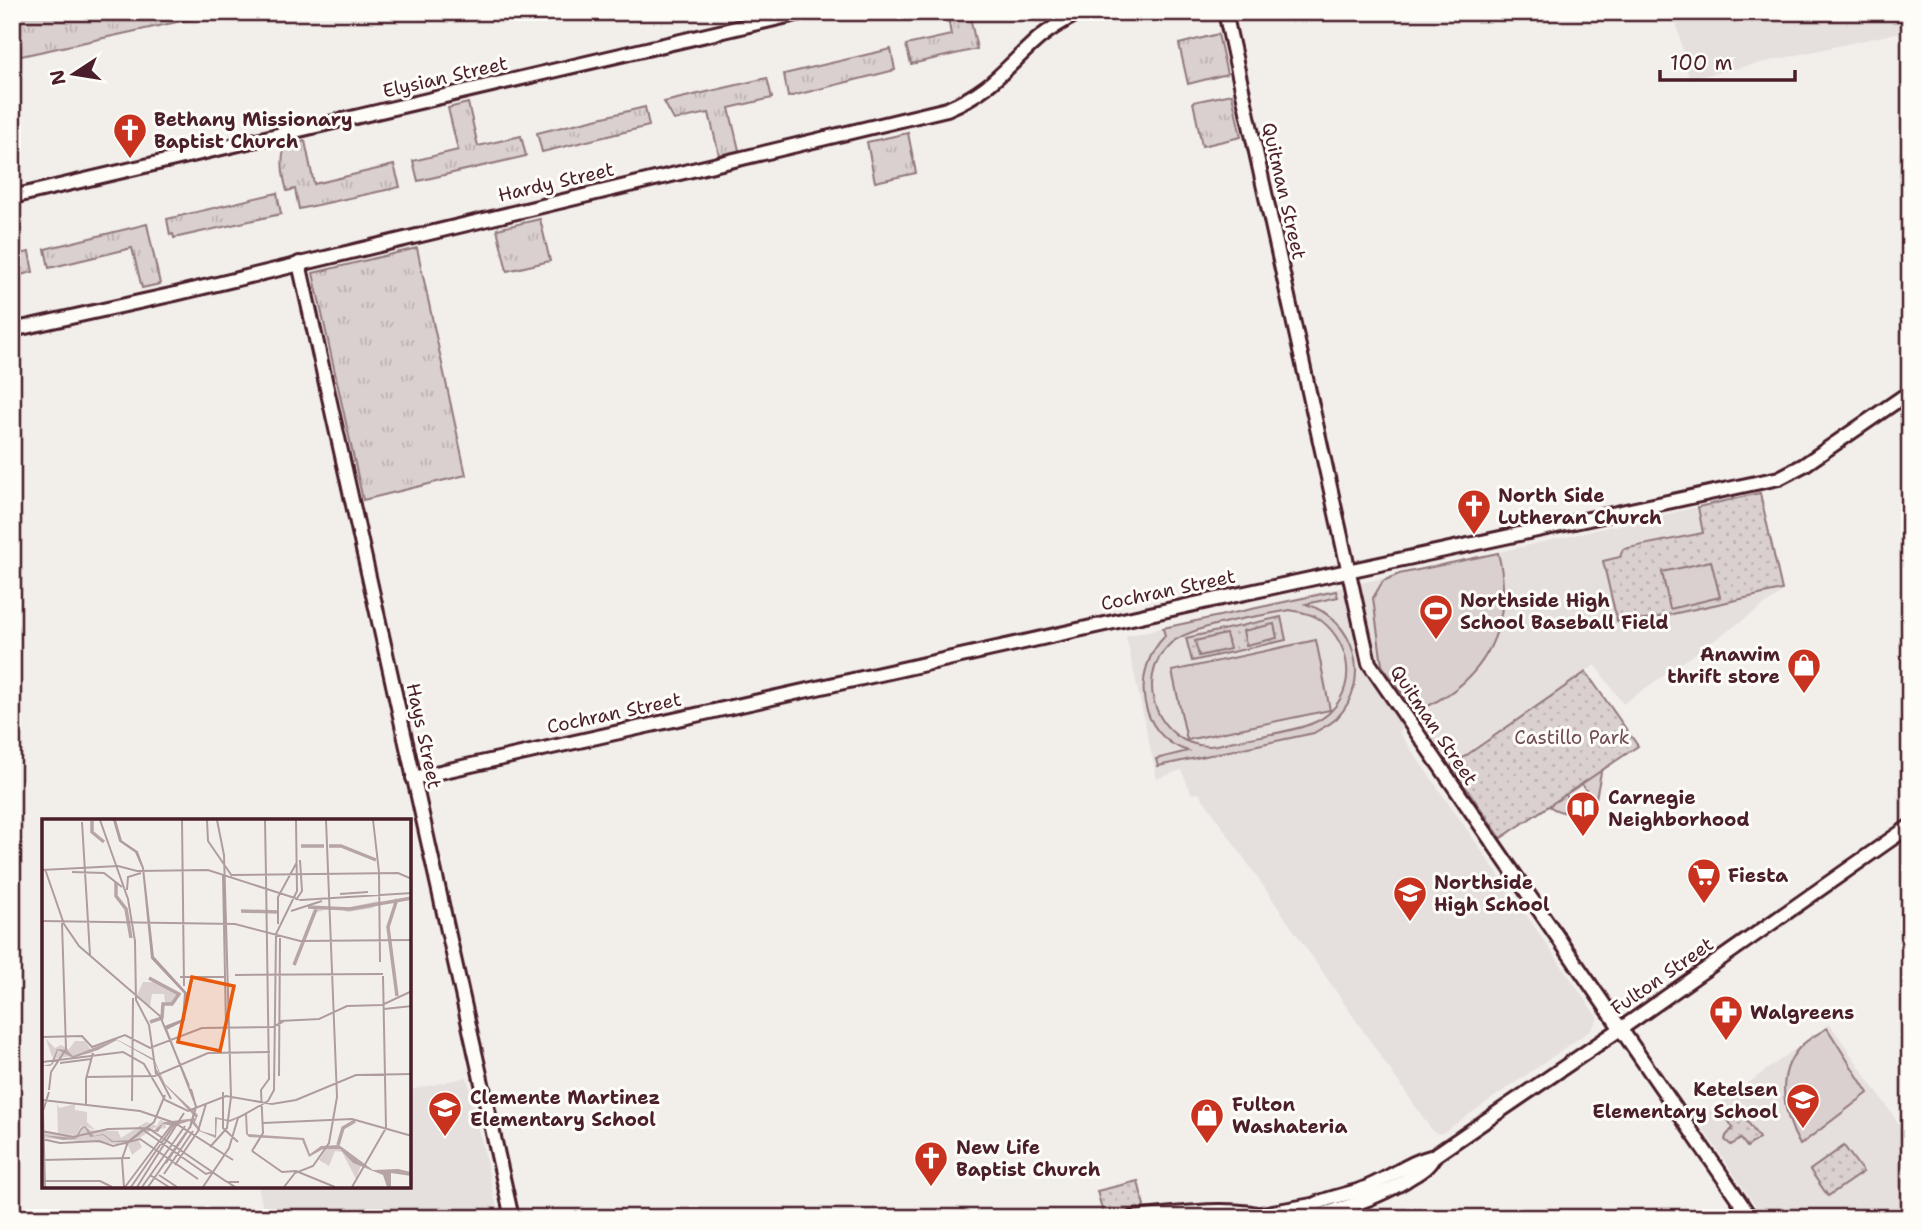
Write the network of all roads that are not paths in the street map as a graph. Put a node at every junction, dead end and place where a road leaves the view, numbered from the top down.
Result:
1 (805, 12) edge
2 (1080, 12) edge
3 (1225, 12) edge
4 (12, 197) edge
5 (299, 263) junction
6 (12, 330) edge
7 (1910, 392) edge
8 (1348, 572) junction
9 (413, 778) junction
10 (1910, 826) edge
11 (1620, 1029) junction
12 (1380, 1189) junction
13 (1315, 1204) junction
14 (1329, 1215) edge
15 (1266, 1216) edge
16 (512, 1218) edge
17 (1132, 1218) edge
18 (1297, 1218) edge
19 (1311, 1218) edge
20 (1751, 1218) edge

1 - 4 main road, Elysian Street
2 - 5 main road, Hardy Street
3 - 8 main road, Quitman Street
5 - 6 main road, Hardy Street
5 - 9 main road, Hays Street
7 - 8 main road, Cochran Street
8 - 9 main road, Cochran Street
8 - 11 main road, Quitman Street
9 - 16 main road, Hays Street
10 - 11 main road, Fulton Street
11 - 12 main road, Fulton Street
11 - 20 main road, Quitman Street
12 - 13 main road, Fulton Street
12 - 14 main road, Fulton Street
13 - 15 main road
13 - 18 main road, Fulton Street
14 - 19 main road, Fulton Street
15 - 17 main road

